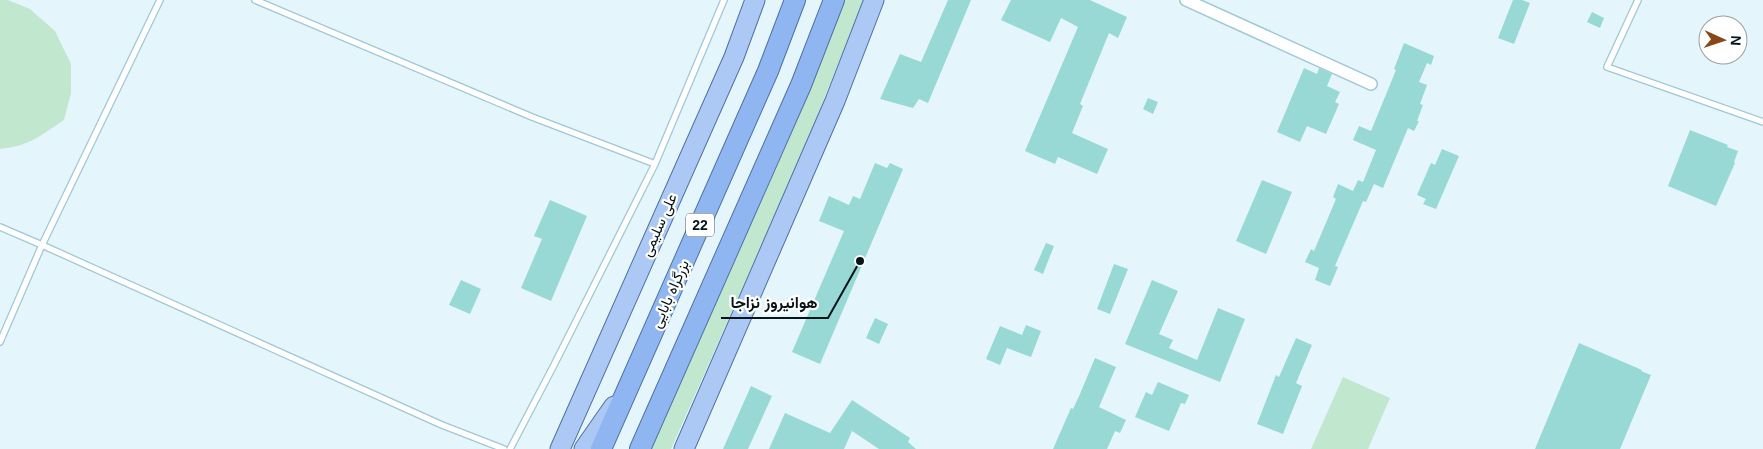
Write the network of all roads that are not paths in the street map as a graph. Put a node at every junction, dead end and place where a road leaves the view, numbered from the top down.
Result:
1 (160, 0) edge
2 (255, 0) edge
3 (724, 0) edge
4 (755, 0) edge
5 (795, 0) edge
6 (834, 0) edge
7 (874, 0) edge
8 (1186, 0) edge
9 (1638, 0) edge
10 (1371, 84) dead end
11 (1763, 122) edge
12 (654, 164) junction
13 (0, 228) edge
14 (42, 245) junction
15 (0, 342) edge
16 (630, 382) junction
17 (504, 449) edge
18 (510, 449) edge
19 (560, 449) edge
20 (584, 449) edge
21 (601, 449) edge
22 (640, 449) edge
23 (684, 449) edge

1 - 14 lane
2 - 12 lane
3 - 12 lane
4 - 19 main road, علی سلیمی
5 - 16 highway, بزرگراه بابایی / 22
6 - 22 highway, 22
7 - 23 main road
8 - 10 street
9 - 11 lane
12 - 18 lane
13 - 14 lane
14 - 15 lane
14 - 17 lane
16 - 20 main road
16 - 21 highway, بزرگراه بابایی / 22

